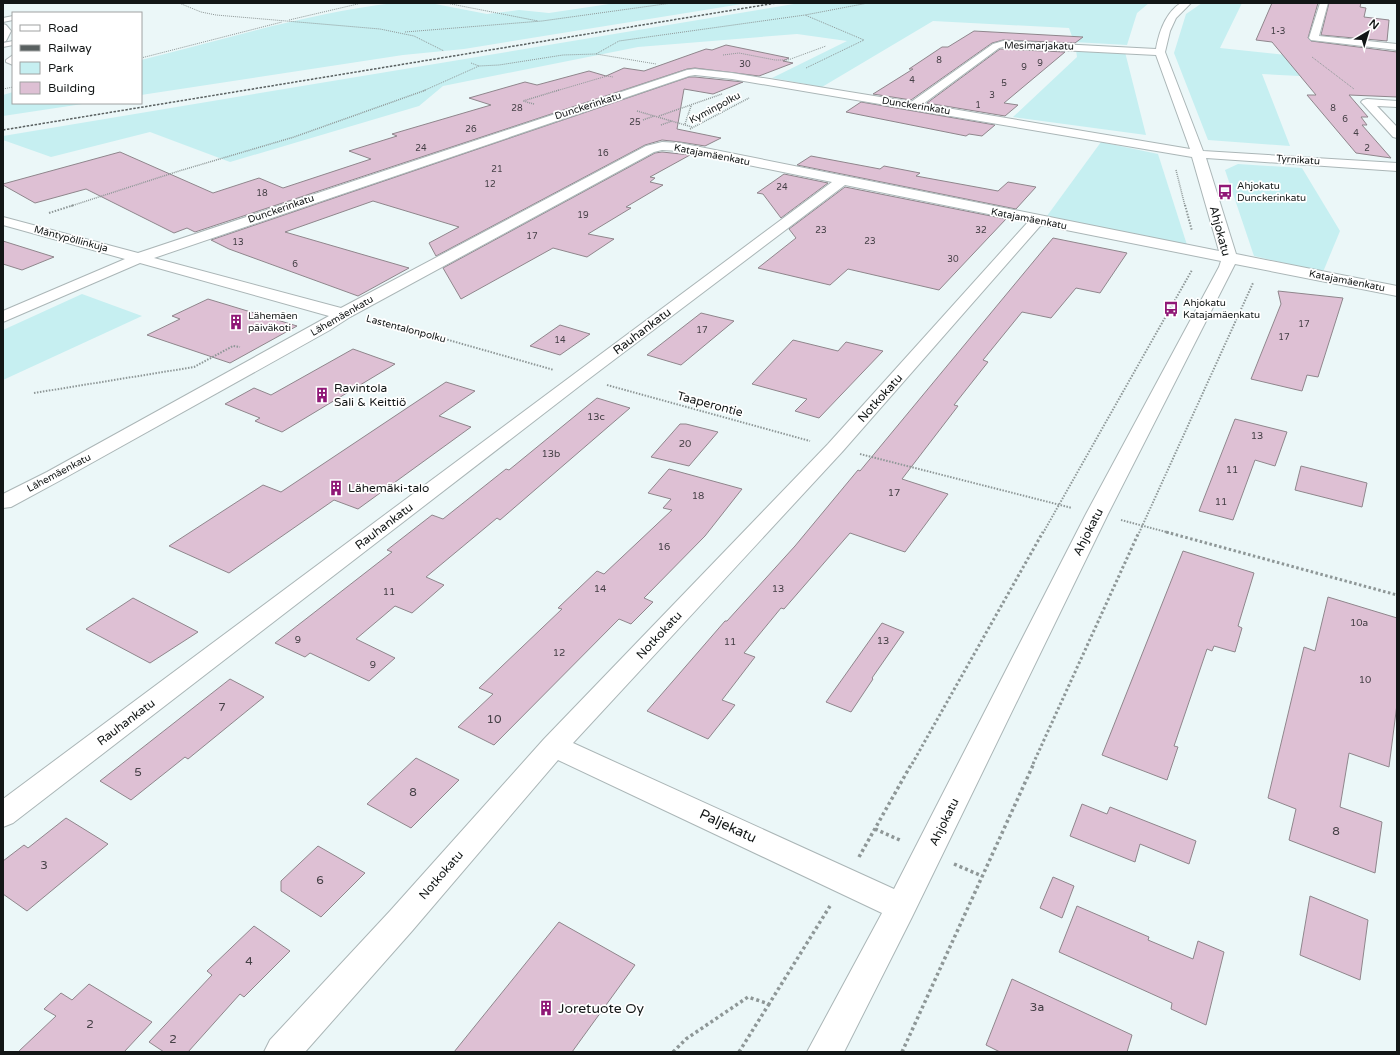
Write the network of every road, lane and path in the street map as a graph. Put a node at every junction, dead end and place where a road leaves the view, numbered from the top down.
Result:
1 (179, 3) edge
2 (362, 3) edge
3 (446, 3) edge
4 (672, 3) edge
5 (868, 3) edge
6 (1187, 3) edge
7 (1324, 3) edge
8 (805, 15) junction
9 (285, 21) junction
10 (542, 21) junction
11 (3, 27) edge
12 (403, 32) junction
13 (3, 38) edge
14 (1314, 38) junction
15 (826, 46) dead end
16 (1397, 47) edge
17 (444, 51) dead end
18 (1160, 52) junction
19 (596, 54) junction
20 (142, 58) edge
21 (775, 60) dead end
22 (471, 63) dead end
23 (479, 66) junction
24 (802, 70) dead end
25 (695, 72) junction
26 (776, 83) junction
27 (726, 93) dead end
28 (1367, 102) junction
29 (1397, 104) edge
30 (691, 106) junction
31 (913, 106) junction
32 (636, 110) dead end
33 (654, 116) junction
34 (658, 117) junction
35 (643, 120) dead end
36 (672, 121) junction
37 (685, 124) junction
38 (661, 125) dead end
39 (692, 127) junction
40 (1397, 134) edge
41 (662, 146) junction
42 (1170, 149) junction
43 (1198, 154) junction
44 (1397, 167) edge
45 (842, 181) junction
46 (1038, 220) junction
47 (9, 223) edge
48 (1198, 252) junction
49 (139, 258) junction
50 (1238, 259) junction
51 (1397, 291) edge
52 (344, 313) junction
53 (3, 317) edge
54 (244, 348) dead end
55 (580, 377) junction
56 (34, 393) dead end
57 (835, 448) junction
58 (3, 502) edge
59 (554, 746) junction
60 (3, 815) edge
61 (845, 881) junction
62 (901, 907) junction
63 (769, 1004) junction
64 (282, 1052) edge
65 (673, 1052) edge
66 (739, 1052) edge
67 (826, 1052) edge
68 (902, 1052) edge

1 - 9 path
2 - 9 path
3 - 10 path
4 - 10 path
5 - 8 path
6 - 18 street
7 - 14 street
8 - 19 path
8 - 24 path
9 - 12 path
9 - 20 path
10 - 12 path
11 - 13 street
12 - 17 path
14 - 16 street
14 - 28 path
15 - 21 path
18 - 31 street, Mesimarjakatu
18 - 43 street, Ahjokatu
19 - 23 path
19 - 25 path
22 - 23 path
23 - 47 path
25 - 26 street, Dunckerinkatu
25 - 49 street, Dunckerinkatu
26 - 31 street, Dunckerinkatu
26 - 39 path, Kyminpolku
27 - 30 path
28 - 29 street
28 - 40 street
30 - 34 path
30 - 37 path
31 - 42 street, Dunckerinkatu
32 - 33 path
33 - 34 path
33 - 35 path
34 - 36 path
36 - 37 path
36 - 38 path
37 - 39 path
39 - 41 path, Kyminpolku
41 - 45 street, Katajamäenkatu
41 - 52 street, Lähemäenkatu
42 - 43 street, Dunckerinkatu
42 - 48 path
43 - 44 street, Tyrnikatu
43 - 50 street, Ahjokatu
45 - 46 street, Katajamäenkatu
45 - 55 street, Rauhankatu
46 - 48 street, Katajamäenkatu
46 - 57 street, Notkokatu
47 - 49 street, Mäntypöllinkuja
48 - 50 street, Katajamäenkatu
48 - 61 path
49 - 52 street
49 - 53 street, Dunckerinkatu
50 - 51 street, Katajamäenkatu
50 - 62 street, Ahjokatu
50 - 68 path
52 - 55 path, Lastentalonpolku
52 - 58 street, Lähemäenkatu
54 - 56 path
55 - 57 path, Taaperontie
55 - 60 street, Rauhankatu
57 - 59 street, Notkokatu
59 - 61 street, Paljekatu
59 - 64 street, Notkokatu
61 - 62 street, Paljekatu
61 - 63 path
62 - 67 street, Ahjokatu
63 - 65 path
63 - 66 path

